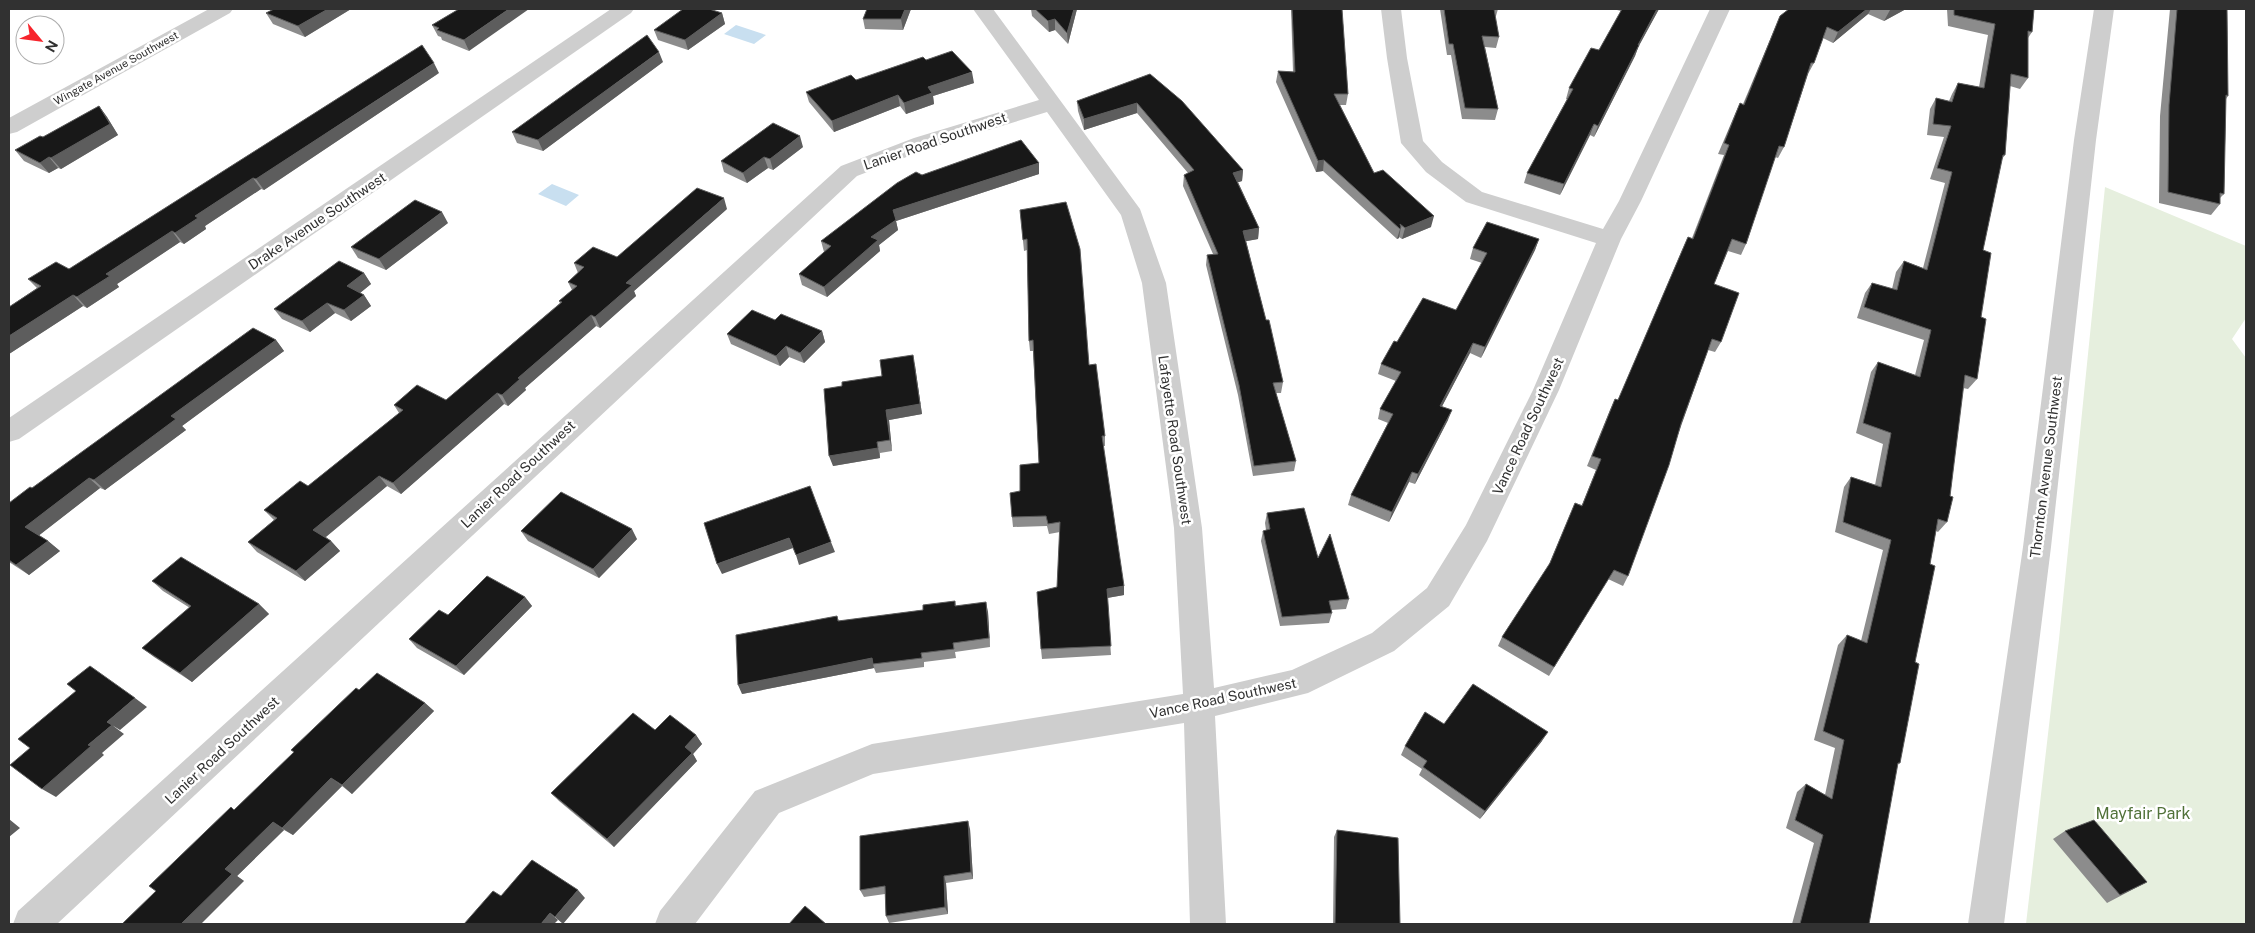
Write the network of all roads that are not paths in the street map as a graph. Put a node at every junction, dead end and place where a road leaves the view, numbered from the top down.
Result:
1 (223, 9) edge
2 (624, 9) edge
3 (983, 9) edge
4 (1391, 9) edge
5 (1720, 9) edge
6 (2104, 9) edge
7 (1052, 103) junction
8 (9, 127) edge
9 (1608, 239) junction
10 (9, 432) edge
11 (1199, 706) junction
12 (31, 924) edge
13 (673, 924) edge
14 (1208, 924) edge
15 (1986, 924) edge

1 - 8 street, Wingate Avenue Southwest
2 - 10 street, Drake Avenue Southwest
3 - 7 street, Lafayette Road Southwest
4 - 9 street
5 - 9 street, Vance Road Southwest
6 - 15 street, Thornton Avenue Southwest
7 - 11 street, Lafayette Road Southwest
7 - 12 street, Lanier Road Southwest
9 - 11 street, Vance Road Southwest
11 - 13 street, Vance Road Southwest
11 - 14 street, Lafayette Road Southwest

